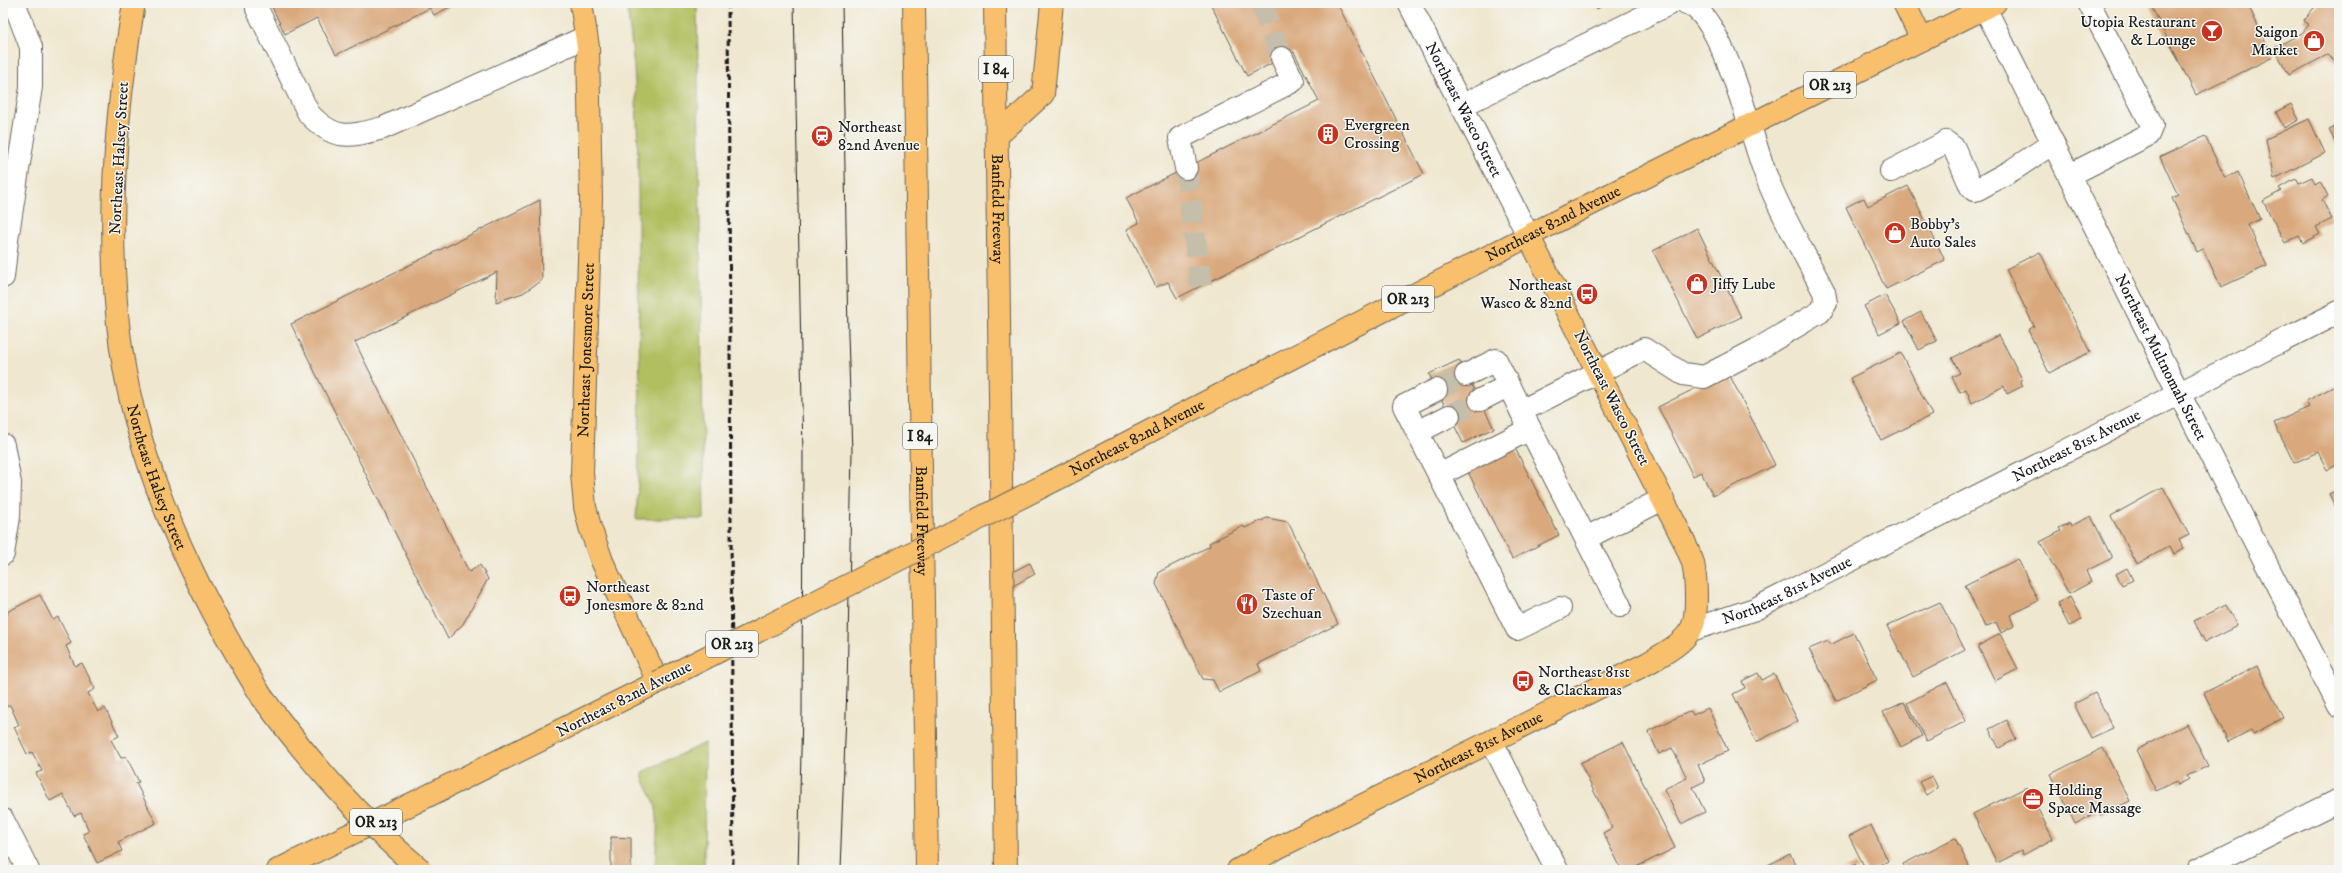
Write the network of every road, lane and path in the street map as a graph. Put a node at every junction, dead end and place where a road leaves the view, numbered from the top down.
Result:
1 (10, 3) edge
2 (134, 3) edge
3 (258, 3) edge
4 (581, 3) edge
5 (914, 3) edge
6 (995, 3) edge
7 (1052, 3) edge
8 (1409, 3) edge
9 (1671, 3) edge
10 (1686, 3) edge
11 (1904, 3) edge
12 (2090, 3) edge
13 (1990, 5) edge
14 (586, 37) junction
15 (1922, 40) junction
16 (1282, 58) tunnel mouth
17 (1462, 106) junction
18 (1750, 125) junction
19 (997, 136) junction
20 (2053, 142) junction
21 (1186, 168) tunnel mouth
22 (1891, 171) dead end
23 (2070, 175) junction
24 (1529, 237) junction
25 (3, 277) edge
26 (2339, 312) edge
27 (1598, 372) junction
28 (1466, 374) tunnel mouth
29 (1508, 386) junction
30 (1436, 390) tunnel mouth
31 (2178, 392) junction
32 (1480, 400) tunnel mouth
33 (1449, 416) tunnel mouth
34 (1526, 420) junction
35 (1418, 432) junction
36 (3, 445) edge
37 (1439, 475) junction
38 (1663, 499) junction
39 (1586, 538) junction
40 (3, 554) edge
41 (1620, 606) dead end
42 (1560, 608) dead end
43 (1691, 630) junction
44 (658, 682) junction
45 (2339, 706) edge
46 (1492, 742) junction
47 (2339, 800) edge
48 (3, 820) edge
49 (28, 870) edge
50 (278, 870) edge
51 (421, 870) edge
52 (927, 870) edge
53 (1006, 870) edge
54 (1238, 870) edge
55 (1557, 870) edge
56 (2198, 870) edge

1 - 25 street
2 - 51 main road, Northeast Halsey Street, bridge
3 - 14 street
4 - 14 main road, Northeast Jonesmore Street
5 - 52 main road, Banfield Freeway / I 84
6 - 19 main road, Banfield Freeway / I 84
7 - 19 main road
8 - 17 street, Northeast Wasco Street
9 - 17 street
10 - 18 street
11 - 15 main road
12 - 23 street
13 - 15 main road, Northeast 82nd Avenue / OR 213
13 - 20 street, Northeast Multnomah Street
14 - 44 main road, Northeast Jonesmore Street
15 - 18 main road, Northeast 82nd Avenue / OR 213
16 - 21 street
17 - 24 street, Northeast Wasco Street
18 - 24 main road, Northeast 82nd Avenue / OR 213
18 - 27 street
19 - 53 main road, Banfield Freeway / I 84
20 - 22 street
20 - 23 street, Northeast Multnomah Street
23 - 31 street, Northeast Multnomah Street
24 - 27 main road, Northeast Wasco Street
24 - 44 main road, Northeast 82nd Avenue / OR 213, bridge
26 - 31 street, Northeast 81st Avenue
27 - 34 street
27 - 38 main road, Northeast Wasco Street
28 - 29 street
29 - 32 street
29 - 34 street
30 - 35 street
31 - 43 street, Northeast 81st Avenue
31 - 45 street, Northeast Multnomah Street
33 - 35 street
34 - 37 street
34 - 39 street
35 - 37 street
36 - 40 street
37 - 42 street
38 - 39 street
38 - 43 main road, Northeast Wasco Street
39 - 41 street
43 - 46 main road, Northeast 81st Avenue
44 - 50 main road, Northeast 82nd Avenue / OR 213
46 - 54 main road, Northeast 81st Avenue
46 - 55 street
47 - 56 street
48 - 49 street

